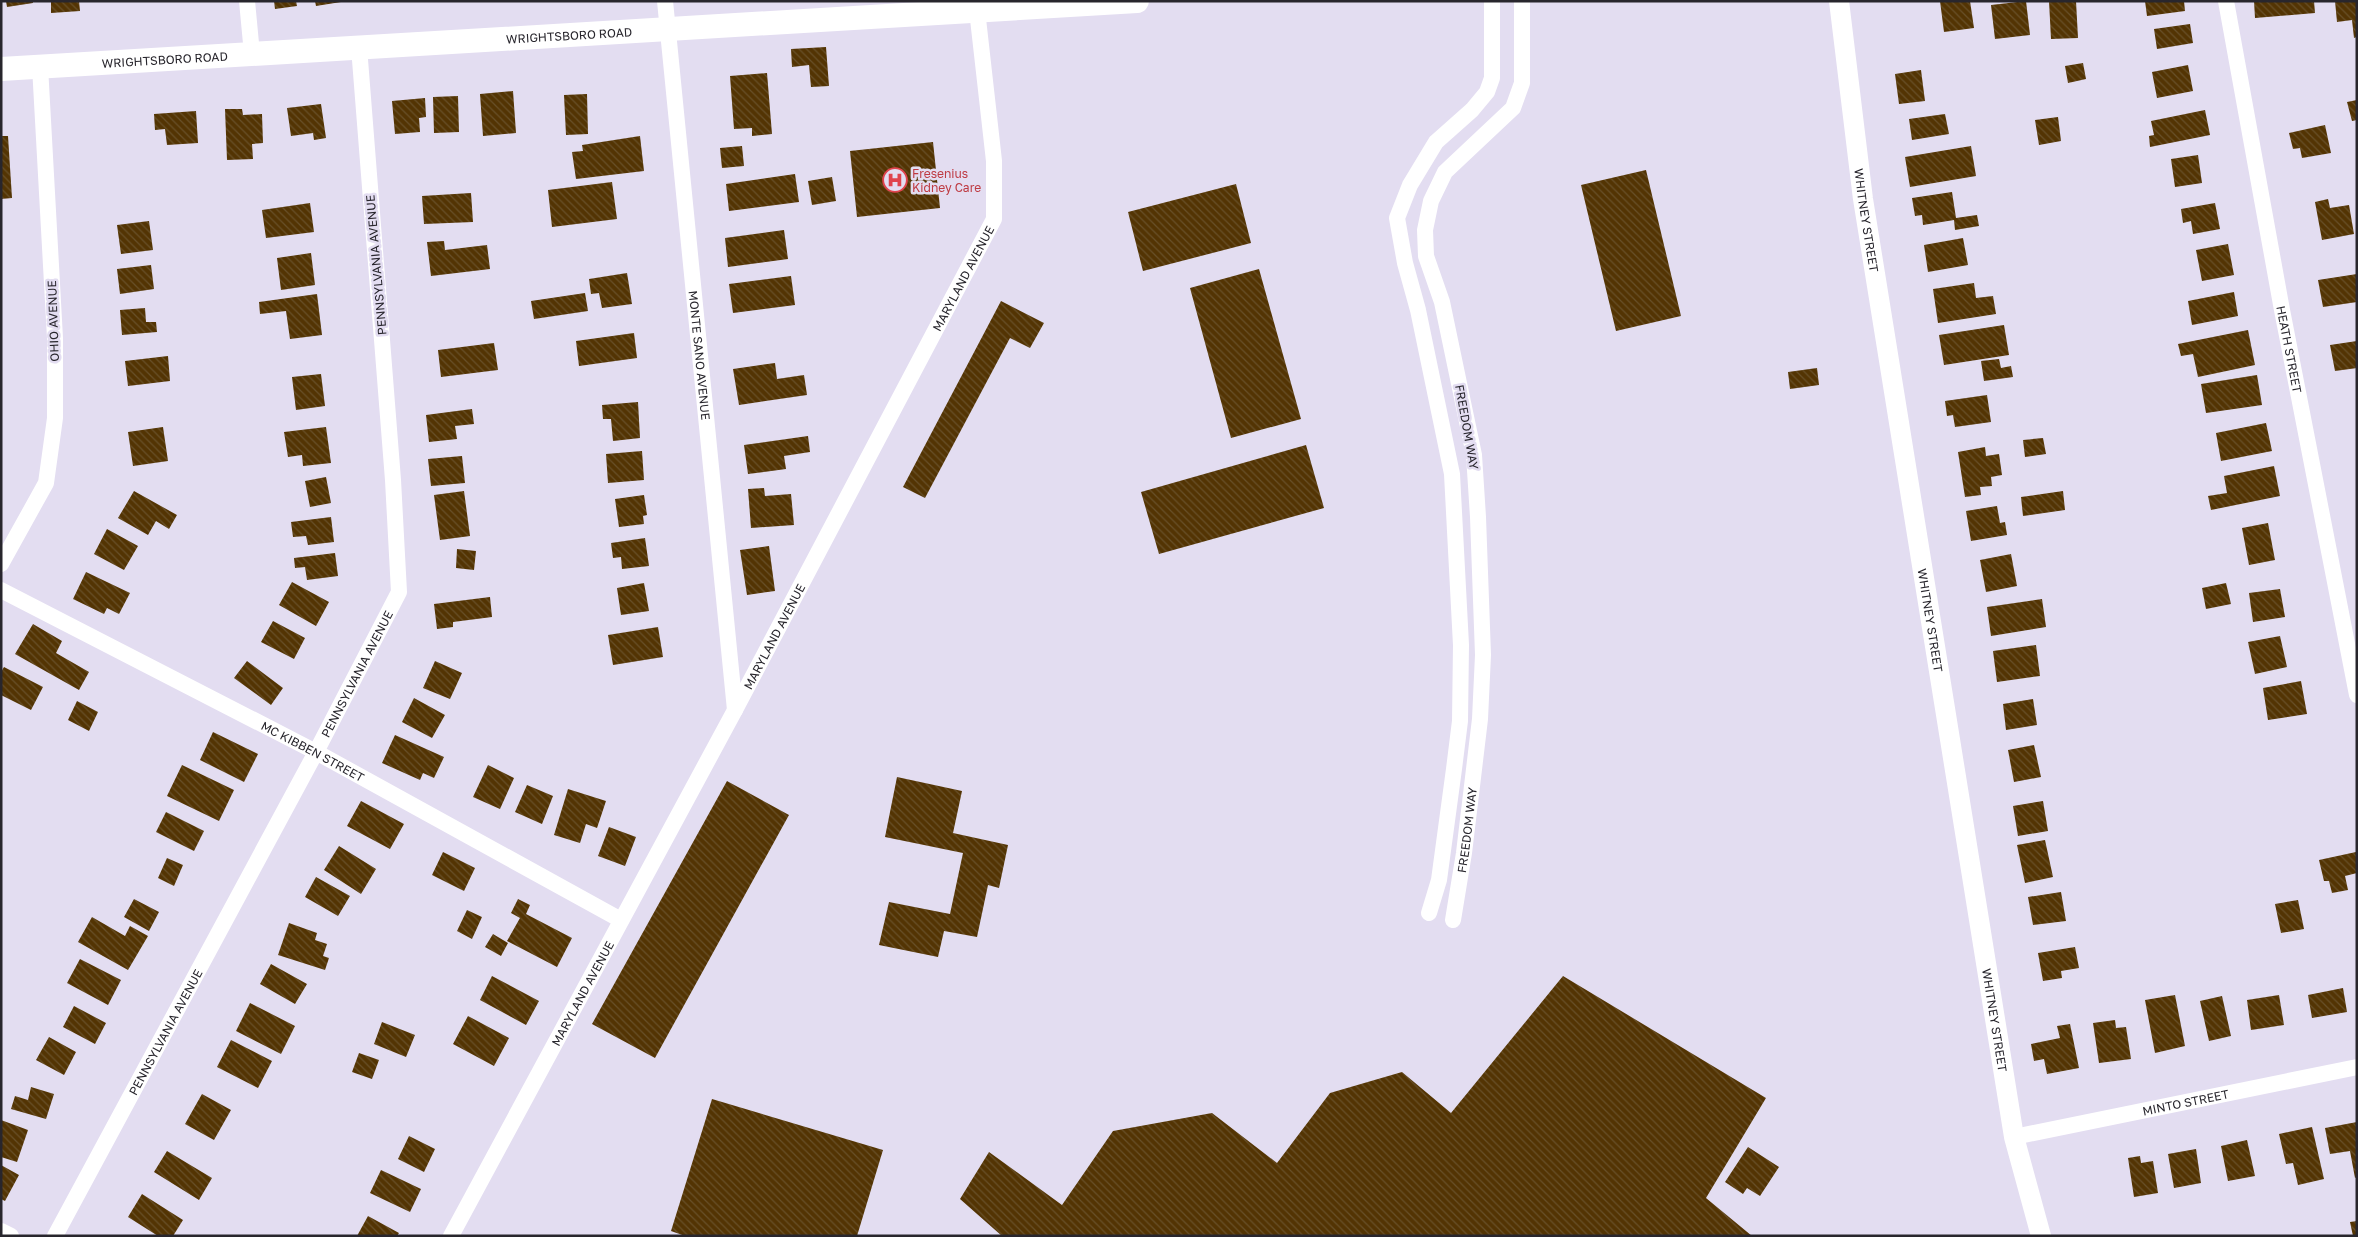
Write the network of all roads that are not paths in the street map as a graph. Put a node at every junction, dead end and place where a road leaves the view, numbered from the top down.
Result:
1 (247, 1) edge
2 (665, 1) edge
3 (1137, 1) edge
4 (1492, 1) edge
5 (1522, 1) edge
6 (1839, 1) edge
7 (2226, 1) edge
8 (977, 6) edge
9 (668, 29) junction
10 (359, 48) junction
11 (252, 54) junction
12 (40, 66) junction
13 (1, 69) edge
14 (1, 564) edge
15 (1, 590) edge
16 (2357, 695) edge
17 (736, 710) junction
18 (316, 752) junction
19 (1429, 913) dead end
20 (622, 920) junction
21 (1453, 920) dead end
22 (2357, 1067) edge
23 (2014, 1137) junction
24 (1, 1231) edge
25 (11, 1236) edge
26 (55, 1236) edge
27 (451, 1236) edge
28 (2041, 1236) edge

1 - 11 street
2 - 9 street, MONTE SANO AVENUE
3 - 8 main road, WRIGHTSBORO ROAD
4 - 19 street, FREEDOM WAY
5 - 21 street, FREEDOM WAY
6 - 23 street, WHITNEY STREET
7 - 16 street, HEATH STREET
8 - 9 main road, WRIGHTSBORO ROAD
8 - 17 street, MARYLAND AVENUE
9 - 10 main road, WRIGHTSBORO ROAD
9 - 17 street, MONTE SANO AVENUE
10 - 11 main road, WRIGHTSBORO ROAD
10 - 18 street, PENNSYLVANIA AVENUE
11 - 12 main road, WRIGHTSBORO ROAD
12 - 13 main road, WRIGHTSBORO ROAD
12 - 14 street, OHIO AVENUE
15 - 18 street, MC KIBBEN STREET
17 - 20 street, MARYLAND AVENUE
18 - 20 street, MC KIBBEN STREET
18 - 26 street, PENNSYLVANIA AVENUE
20 - 27 street, MARYLAND AVENUE
22 - 23 street, MINTO STREET
23 - 28 street, WHITNEY STREET
24 - 25 street

